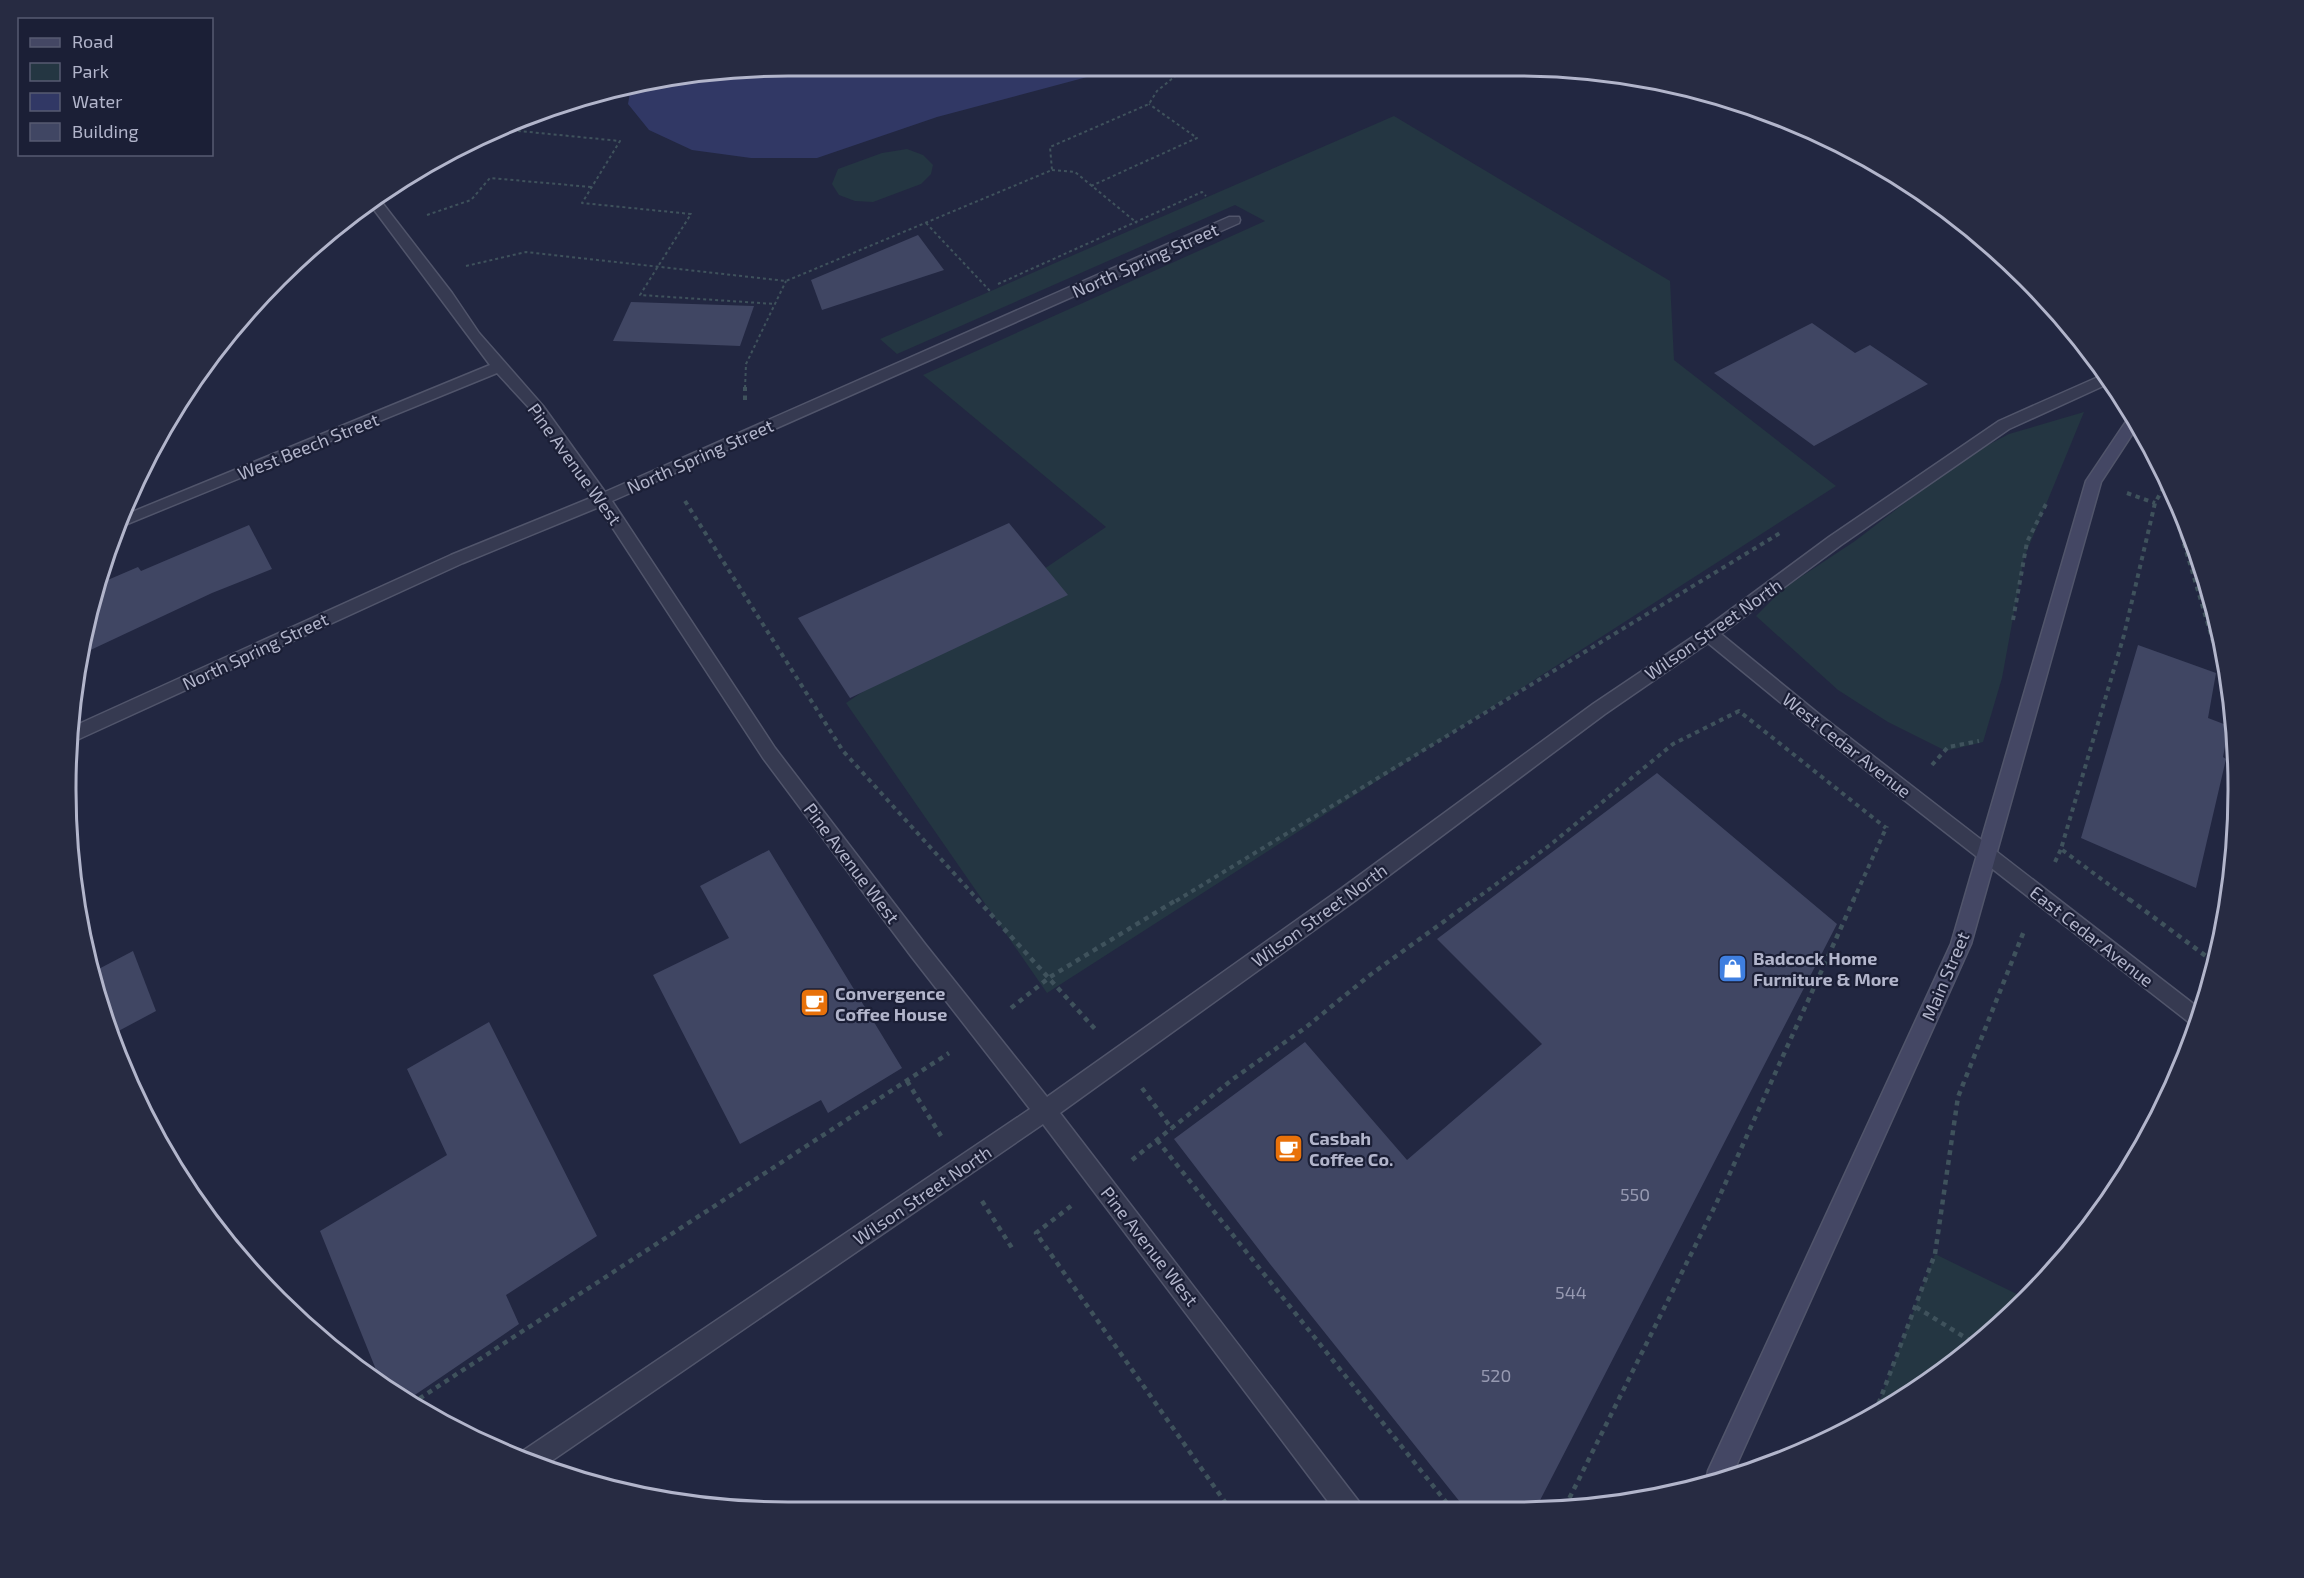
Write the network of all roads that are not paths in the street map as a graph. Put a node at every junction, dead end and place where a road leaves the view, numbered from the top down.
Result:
1 (379, 207) edge
2 (1234, 220) dead end
3 (499, 367) junction
4 (2099, 382) edge
5 (2129, 428) edge
6 (603, 499) junction
7 (130, 519) edge
8 (1709, 634) junction
9 (79, 732) edge
10 (1986, 853) junction
11 (2191, 1014) edge
12 (1046, 1110) junction
13 (538, 1456) edge
14 (1721, 1471) edge
15 (1343, 1502) edge

1 - 3 street, Pine Avenue West
2 - 6 street, North Spring Street
3 - 6 street, Pine Avenue West
3 - 7 street, West Beech Street
4 - 8 street, Wilson Street North
5 - 10 street, Main Street
6 - 9 street, North Spring Street
6 - 12 street, Pine Avenue West
8 - 10 street, West Cedar Avenue
8 - 12 street, Wilson Street North
10 - 11 street, East Cedar Avenue
10 - 14 street, Main Street
12 - 13 street, Wilson Street North
12 - 15 street, Pine Avenue West

